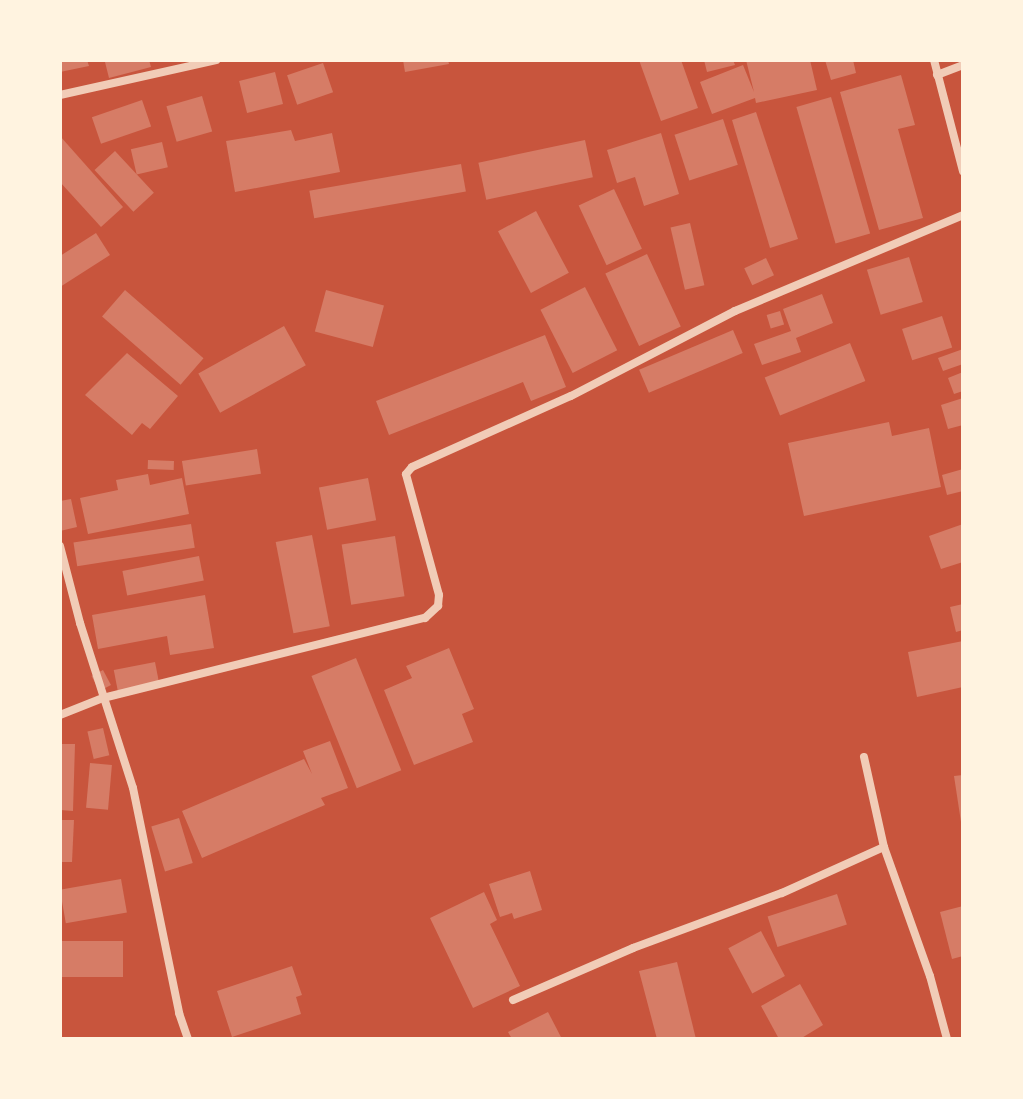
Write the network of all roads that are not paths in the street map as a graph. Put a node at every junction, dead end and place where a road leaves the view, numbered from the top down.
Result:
1 (216, 60) edge
2 (934, 60) edge
3 (963, 65) edge
4 (937, 75) junction
5 (60, 95) edge
6 (963, 171) edge
7 (963, 215) edge
8 (60, 546) edge
9 (103, 698) junction
10 (60, 715) edge
11 (864, 757) dead end
12 (884, 847) junction
13 (513, 1000) dead end
14 (188, 1039) edge
15 (947, 1039) edge

1 - 5 street
2 - 4 street
3 - 4 street
4 - 6 street
7 - 9 street
8 - 9 street
9 - 10 street
9 - 14 street
11 - 12 street
12 - 13 street
12 - 15 street

